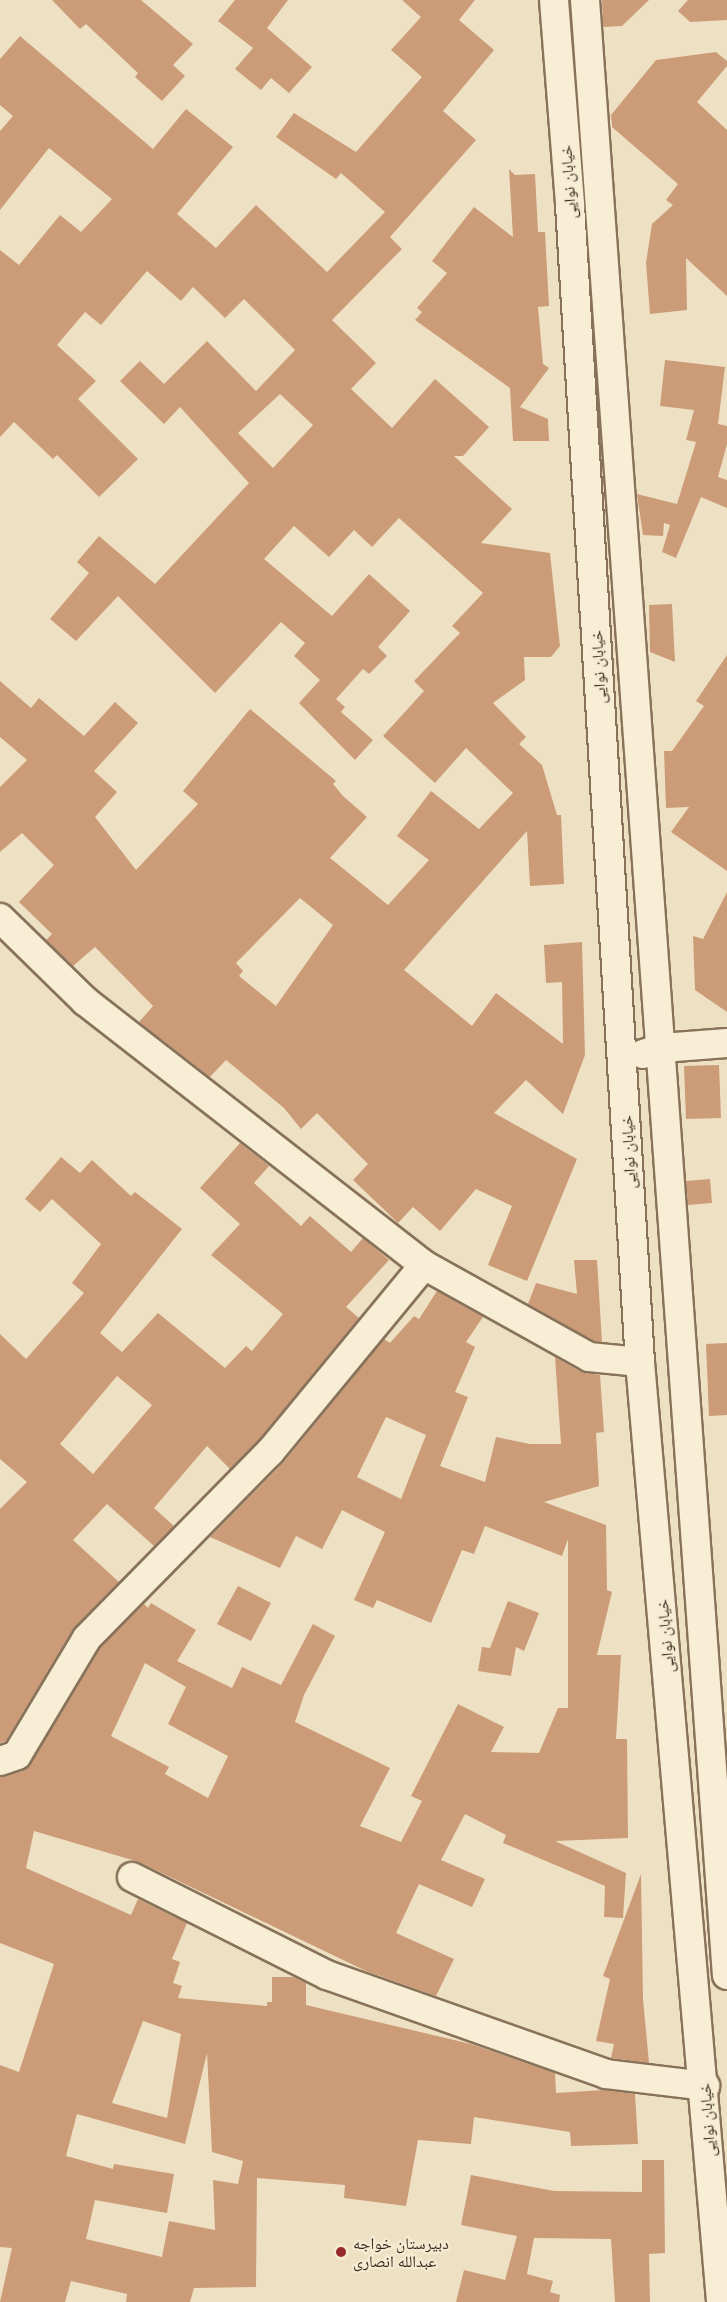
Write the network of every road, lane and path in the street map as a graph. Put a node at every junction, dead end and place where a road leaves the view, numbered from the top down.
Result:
1 (554, 0) edge
2 (585, 0) edge
3 (0, 918) edge
4 (727, 1043) edge
5 (662, 1048) junction
6 (622, 1061) junction
7 (424, 1265) junction
8 (640, 1362) junction
9 (0, 1761) edge
10 (132, 1877) dead end
11 (727, 1975) edge
12 (727, 1991) edge
13 (697, 1993) junction
14 (705, 2086) junction
15 (721, 2302) edge

1 - 6 street, خیابان نوایی
2 - 5 street, خیابان نوایی
3 - 7 street
4 - 5 street
5 - 6 street
5 - 11 street, خیابان نوایی
6 - 8 street, خیابان نوایی
7 - 8 street
7 - 9 street
8 - 13 street, خیابان نوایی
10 - 14 street
12 - 13 street
13 - 14 street, خیابان نوایی
14 - 15 street, خیابان نوایی

